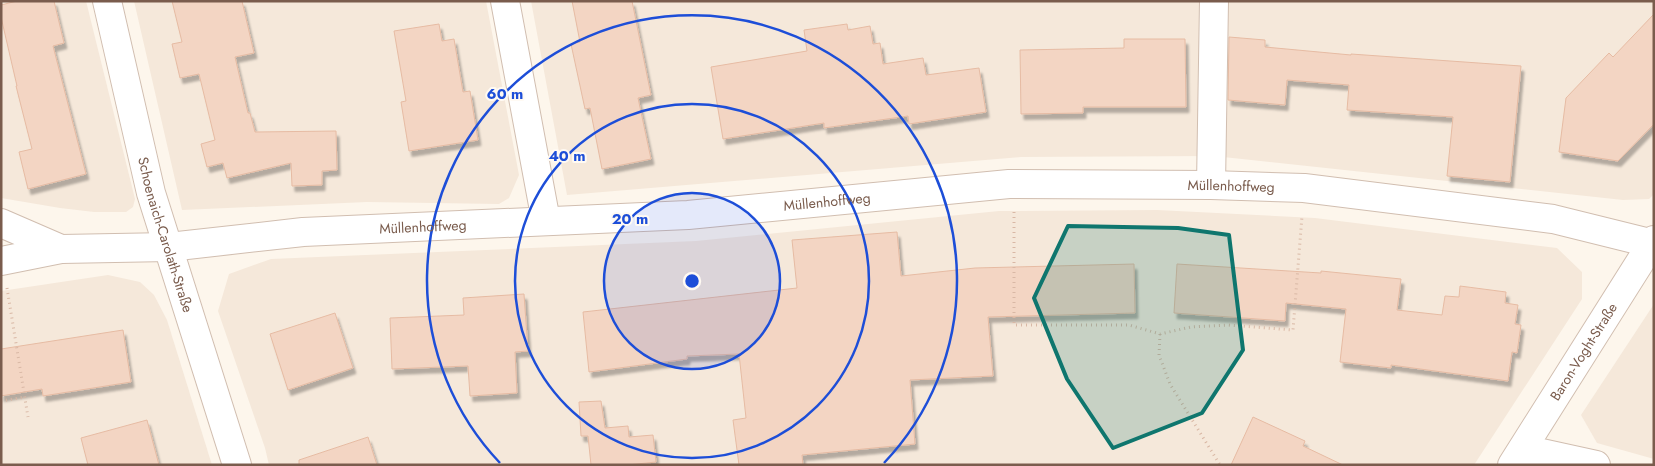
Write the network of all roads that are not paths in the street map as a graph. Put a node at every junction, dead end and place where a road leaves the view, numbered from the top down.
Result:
1 (107, 1) edge
2 (505, 1) edge
3 (1214, 1) edge
4 (1211, 185) junction
5 (546, 221) junction
6 (1, 223) edge
7 (1652, 242) edge
8 (169, 247) junction
9 (61, 249) junction
10 (2, 261) edge
11 (1518, 457) edge
12 (237, 465) edge
13 (1596, 465) edge

1 - 8 street, Schoenaich-Carolath-Straße
2 - 5 street
3 - 4 street
4 - 5 street, Müllenhoffweg
4 - 7 street, Müllenhoffweg
5 - 8 street, Müllenhoffweg
6 - 9 street
7 - 11 street, Baron-Voght-Straße
8 - 9 street, Müllenhoffweg
8 - 12 street, Schoenaich-Carolath-Straße
9 - 10 street, Müllenhoffweg
11 - 13 street

